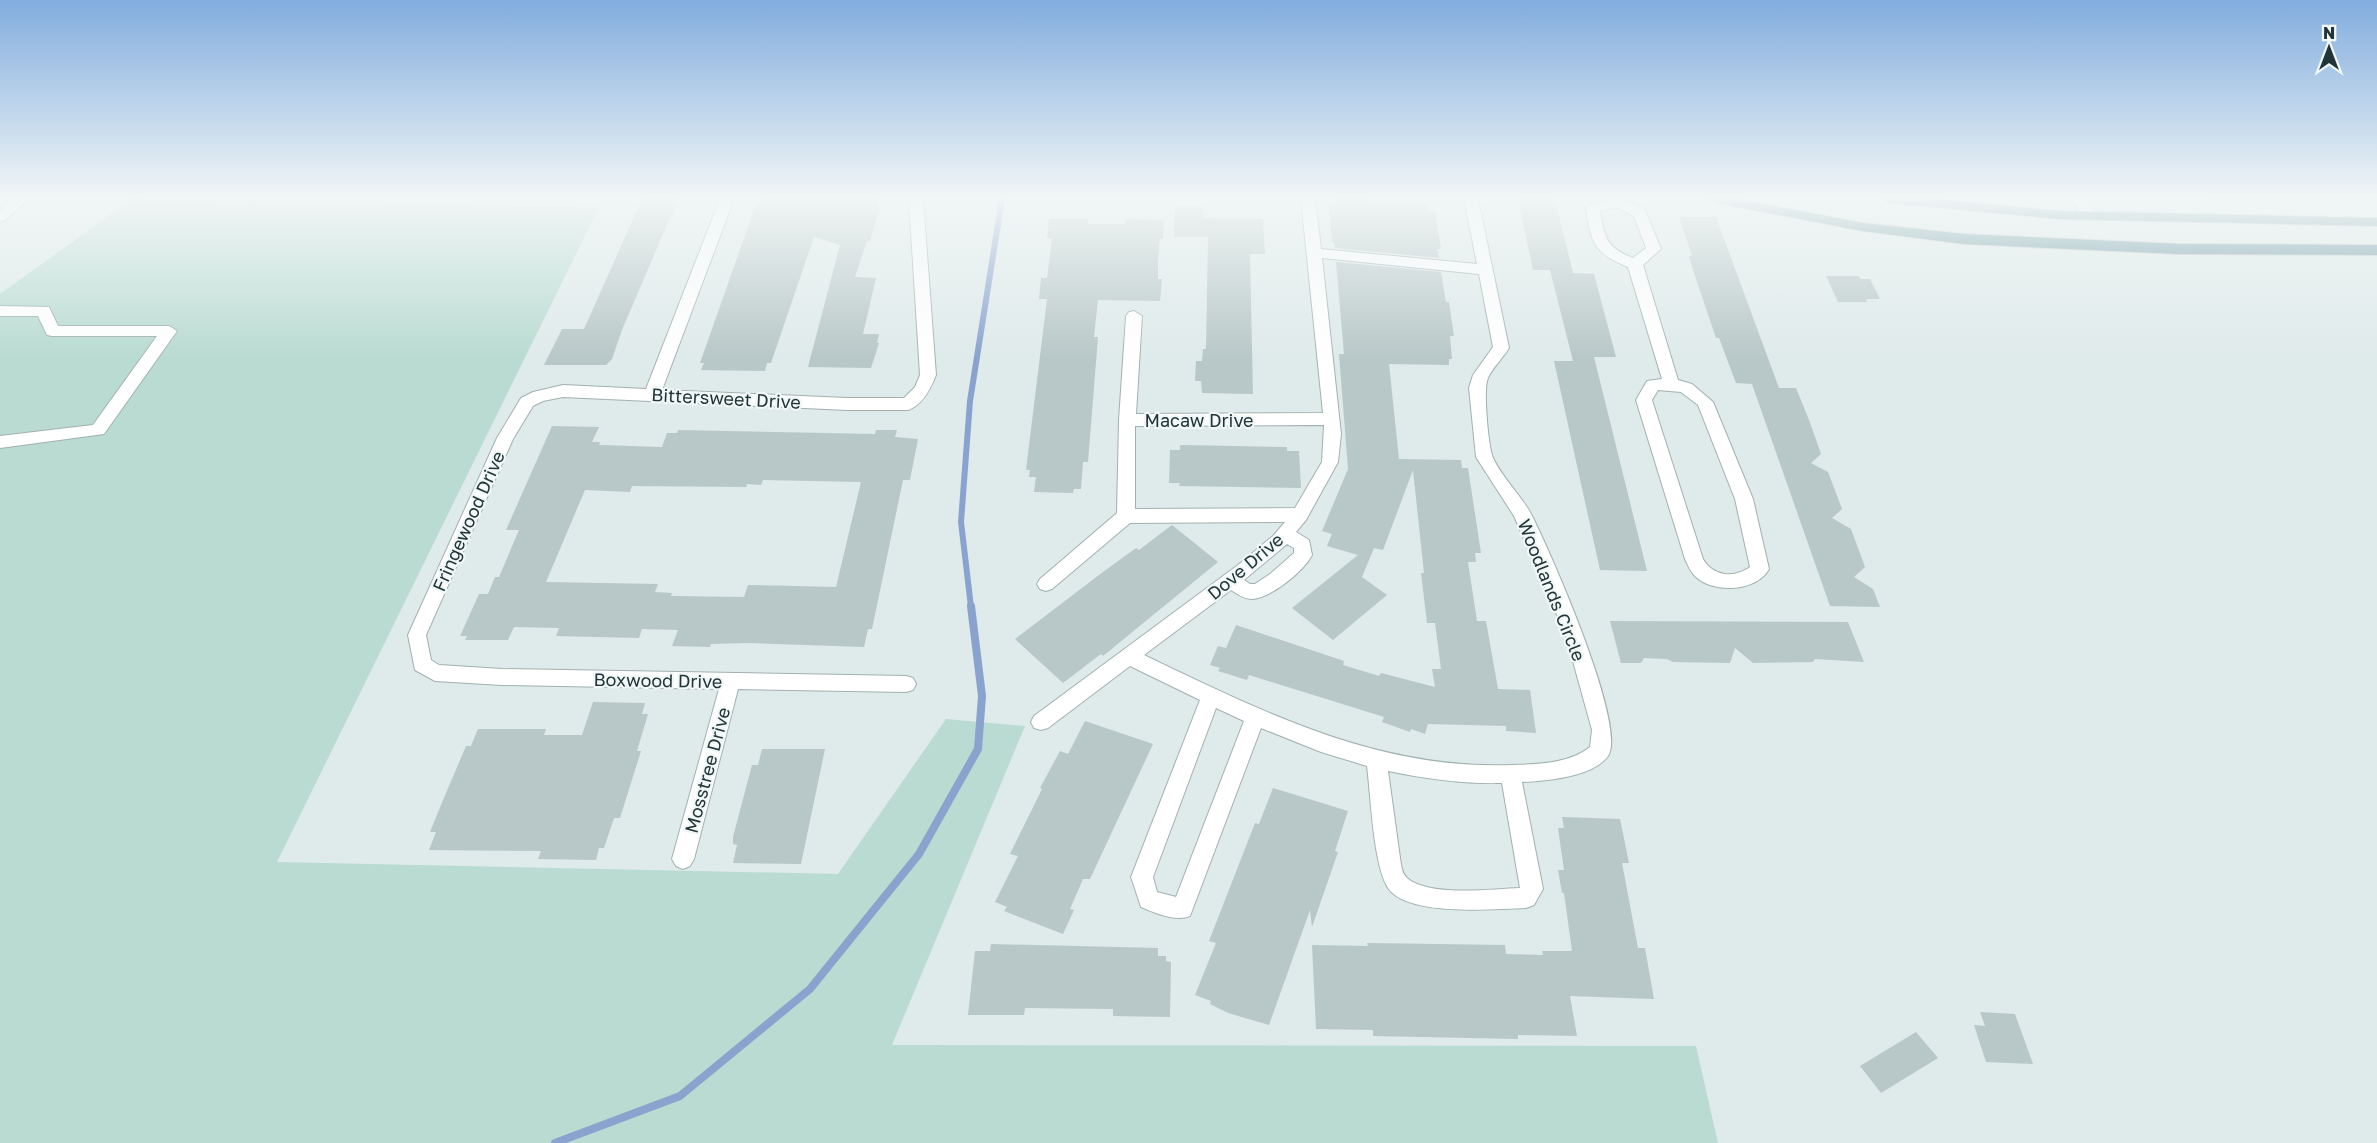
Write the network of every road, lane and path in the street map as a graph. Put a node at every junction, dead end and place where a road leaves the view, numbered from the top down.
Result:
1 (706, 252) edge
2 (918, 252) edge
3 (1482, 252) edge
4 (1609, 252) edge
5 (1650, 252) edge
6 (1315, 253) joint
7 (1635, 264) junction
8 (1485, 270) junction
9 (0, 311) edge
10 (1134, 316) dead end
11 (1671, 384) junction
12 (652, 394) junction
13 (538, 396) joint
14 (1332, 419) junction
15 (1127, 420) junction
16 (0, 442) edge
17 (1300, 515) junction
18 (1126, 516) junction
19 (1285, 534) junction
20 (1231, 579) junction
21 (1046, 584) dead end
22 (421, 656) joint
23 (1127, 656) junction
24 (731, 681) junction
25 (906, 684) dead end
26 (1211, 697) junction
27 (1255, 718) junction
28 (1041, 722) dead end
29 (1377, 762) junction
30 (1511, 775) junction
31 (683, 859) dead end

1 - 12 street
2 - 12 street, Bittersweet Drive
3 - 8 street, Woodlands Circle
4 - 7 street
5 - 7 street
6 - 8 street
6 - 14 street, Dove Drive
7 - 11 street
8 - 30 street, Woodlands Circle
9 - 16 street
10 - 15 street
11 - 11 street
12 - 13 street, Bittersweet Drive
13 - 22 street, Fringewood Drive
14 - 15 street, Macaw Drive
14 - 17 street, Dove Drive
15 - 18 street, Macaw Drive
17 - 18 street
17 - 19 street, Dove Drive
18 - 21 street
19 - 20 street, Dove Drive
19 - 20 street
20 - 23 street, Dove Drive
22 - 24 street, Boxwood Drive
23 - 26 street, Woodlands Circle
23 - 28 street, Dove Drive
24 - 25 street, Boxwood Drive
24 - 31 street, Mosstree Drive
26 - 27 street, Woodlands Circle
26 - 27 street
27 - 29 street, Woodlands Circle
29 - 30 street, Woodlands Circle
29 - 30 street

